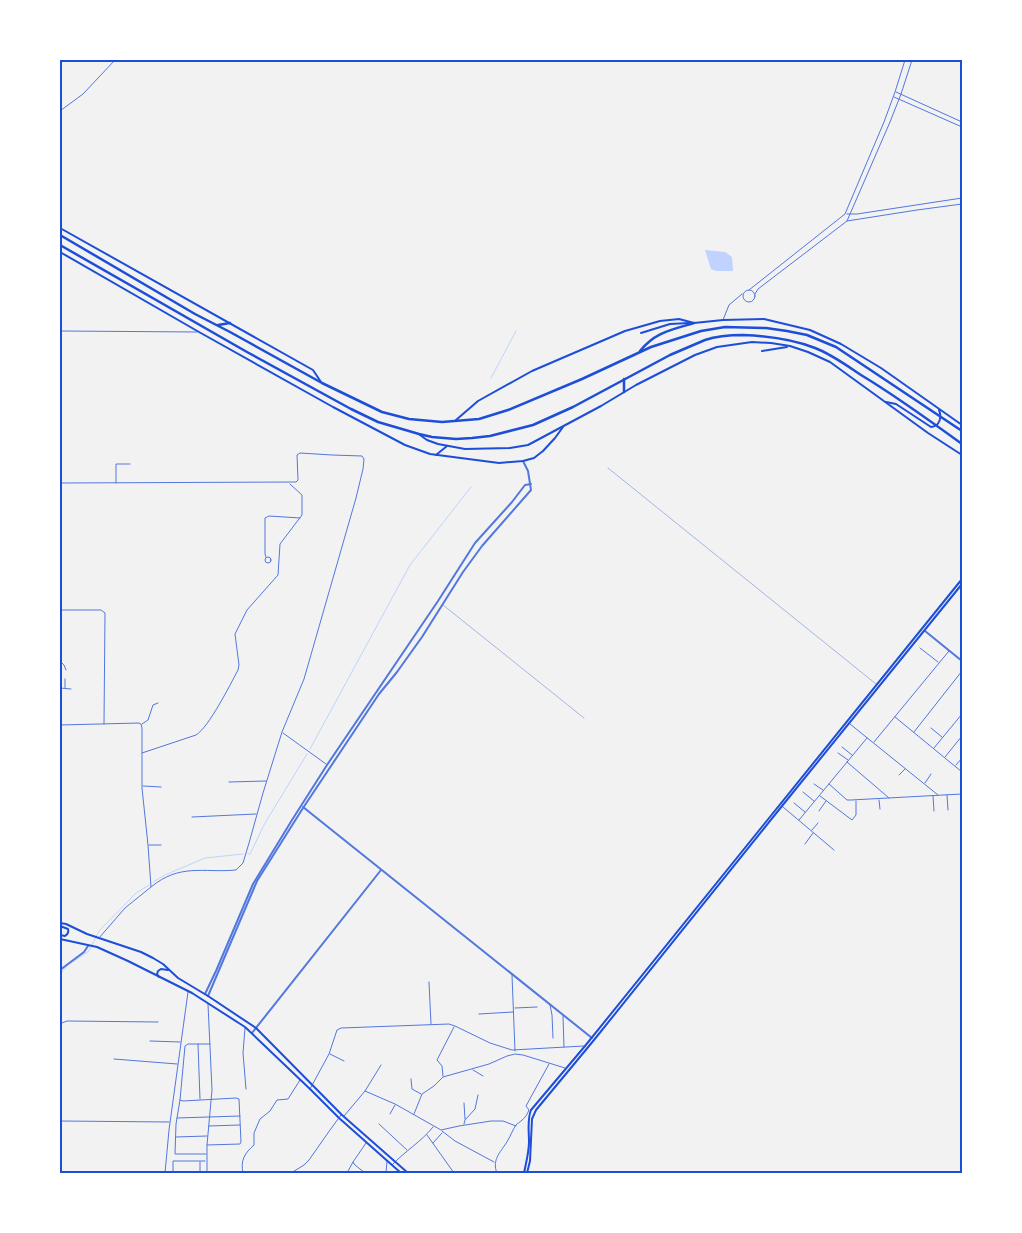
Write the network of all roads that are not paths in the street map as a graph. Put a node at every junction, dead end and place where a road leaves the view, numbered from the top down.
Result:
1 (115, 60) edge
2 (905, 60) edge
3 (912, 60) edge
4 (895, 92) junction
5 (901, 94) junction
6 (893, 96) junction
7 (899, 99) junction
8 (60, 111) edge
9 (962, 122) edge
10 (962, 127) edge
11 (877, 137) junction
12 (882, 140) junction
13 (962, 198) edge
14 (962, 204) edge
15 (845, 214) junction
16 (850, 214) junction
17 (847, 221) junction
18 (60, 228) edge
19 (60, 235) edge
20 (60, 245) edge
21 (60, 252) edge
22 (749, 290) junction
23 (743, 293) junction
24 (755, 294) junction
25 (722, 320) junction
26 (230, 323) junction
27 (694, 323) junction
28 (217, 325) junction
29 (60, 331) edge
30 (199, 332) junction
31 (641, 333) dead end
32 (790, 346) junction
33 (762, 351) dead end
34 (639, 352) junction
35 (624, 379) junction
36 (322, 383) junction
37 (624, 392) junction
38 (886, 402) junction
39 (938, 408) junction
40 (456, 420) junction
41 (564, 425) junction
42 (962, 425) edge
43 (962, 432) edge
44 (419, 434) junction
45 (962, 444) edge
46 (448, 446) junction
47 (436, 455) junction
48 (962, 455) edge
49 (523, 461) junction
50 (130, 464) dead end
51 (608, 468) dead end
52 (289, 482) junction
53 (60, 484) edge
54 (116, 484) junction
55 (531, 484) junction
56 (301, 518) junction
57 (266, 557) dead end
58 (962, 579) edge
59 (962, 584) edge
60 (442, 604) junction
61 (60, 610) edge
62 (925, 631) junction
63 (920, 648) dead end
64 (949, 651) junction
65 (60, 661) edge
66 (962, 661) edge
67 (939, 663) junction
68 (66, 670) dead end
69 (962, 671) edge
70 (66, 679) dead end
71 (877, 685) junction
72 (60, 688) edge
73 (65, 689) junction
74 (71, 689) dead end
75 (158, 703) dead end
76 (962, 714) edge
77 (894, 717) junction
78 (584, 718) dead end
79 (104, 724) junction
80 (141, 724) junction
81 (850, 724) junction
82 (60, 725) edge
83 (932, 728) dead end
84 (282, 732) junction
85 (914, 733) junction
86 (962, 736) edge
87 (867, 738) junction
88 (942, 738) junction
89 (874, 742) junction
90 (842, 747) dead end
91 (934, 749) junction
92 (142, 753) junction
93 (838, 753) dead end
94 (852, 756) junction
95 (945, 758) junction
96 (962, 758) edge
97 (848, 761) junction
98 (327, 765) junction
99 (955, 766) junction
100 (905, 768) junction
101 (962, 772) edge
102 (931, 774) dead end
103 (899, 775) dead end
104 (267, 781) junction
105 (229, 782) dead end
106 (814, 784) dead end
107 (829, 784) junction
108 (924, 784) junction
109 (142, 786) junction
110 (161, 787) dead end
111 (824, 791) junction
112 (803, 792) dead end
113 (962, 794) edge
114 (938, 795) junction
115 (947, 795) junction
116 (820, 796) junction
117 (933, 796) junction
118 (890, 798) junction
119 (879, 799) junction
120 (856, 800) junction
121 (827, 801) junction
122 (815, 802) junction
123 (794, 803) dead end
124 (781, 805) junction
125 (302, 807) junction
126 (880, 809) dead end
127 (948, 810) dead end
128 (819, 811) dead end
129 (934, 811) dead end
130 (806, 812) junction
131 (257, 814) junction
132 (192, 818) dead end
133 (799, 820) junction
134 (818, 823) dead end
135 (811, 831) junction
136 (814, 833) junction
137 (819, 837) junction
138 (816, 841) dead end
139 (806, 844) dead end
140 (148, 845) junction
141 (161, 845) dead end
142 (834, 850) dead end
143 (381, 870) junction
144 (151, 887) junction
145 (60, 924) edge
146 (60, 937) edge
147 (98, 938) junction
148 (88, 946) junction
149 (60, 970) edge
150 (169, 970) junction
151 (512, 974) junction
152 (159, 977) junction
153 (429, 982) dead end
154 (188, 992) junction
155 (207, 995) junction
156 (208, 1004) junction
157 (550, 1005) junction
158 (538, 1007) dead end
159 (514, 1008) junction
160 (514, 1012) junction
161 (479, 1014) dead end
162 (562, 1015) junction
163 (158, 1022) dead end
164 (60, 1025) edge
165 (431, 1025) junction
166 (455, 1026) junction
167 (245, 1027) junction
168 (256, 1028) junction
169 (252, 1033) junction
170 (553, 1038) dead end
171 (591, 1038) junction
172 (594, 1040) junction
173 (150, 1041) dead end
174 (181, 1042) junction
175 (198, 1044) junction
176 (210, 1044) junction
177 (585, 1046) junction
178 (564, 1047) junction
179 (515, 1051) junction
180 (329, 1054) junction
181 (515, 1054) junction
182 (114, 1059) dead end
183 (344, 1062) dead end
184 (549, 1063) junction
185 (178, 1064) junction
186 (381, 1065) dead end
187 (566, 1068) junction
188 (472, 1069) junction
189 (483, 1076) dead end
190 (443, 1077) junction
191 (411, 1079) dead end
192 (300, 1080) junction
193 (312, 1086) junction
194 (246, 1089) dead end
195 (310, 1089) junction
196 (365, 1091) junction
197 (422, 1094) junction
198 (478, 1095) dead end
199 (211, 1099) junction
200 (180, 1100) junction
201 (200, 1100) junction
202 (395, 1104) junction
203 (464, 1104) dead end
204 (390, 1114) dead end
205 (414, 1114) junction
206 (240, 1116) junction
207 (343, 1116) junction
208 (177, 1118) junction
209 (210, 1118) junction
210 (339, 1118) junction
211 (465, 1120) junction
212 (60, 1121) edge
213 (170, 1122) junction
214 (379, 1124) dead end
215 (241, 1125) junction
216 (464, 1125) junction
217 (209, 1126) junction
218 (433, 1126) junction
219 (516, 1126) junction
220 (442, 1131) junction
221 (427, 1135) junction
222 (208, 1136) junction
223 (176, 1137) junction
224 (366, 1142) junction
225 (432, 1143) junction
226 (207, 1145) junction
227 (408, 1150) junction
228 (207, 1154) junction
229 (387, 1160) junction
230 (200, 1161) junction
231 (207, 1161) junction
232 (353, 1162) junction
233 (395, 1162) junction
234 (495, 1162) junction
235 (392, 1165) junction
236 (165, 1173) edge
237 (173, 1173) edge
238 (200, 1173) edge
239 (207, 1173) edge
240 (243, 1173) edge
241 (291, 1173) edge
242 (347, 1173) edge
243 (365, 1173) edge
244 (386, 1173) edge
245 (401, 1173) edge
246 (408, 1173) edge
247 (454, 1173) edge
248 (497, 1173) edge
249 (525, 1173) edge

1 - 8 street
2 - 4 street
3 - 5 street
4 - 5 street
4 - 6 street
5 - 7 street
5 - 9 street
6 - 7 street
6 - 11 street
7 - 10 street
7 - 12 street
11 - 12 street
11 - 15 street
12 - 16 street
13 - 16 street
14 - 17 street
15 - 16 street
15 - 22 street
16 - 17 street
17 - 24 street
18 - 26 main road
19 - 28 highway
20 - 44 highway
21 - 30 main road
22 - 23 street
22 - 24 street
23 - 24 street
23 - 25 street
25 - 27 main road
25 - 39 main road
26 - 28 highway
26 - 36 main road
27 - 31 main road
27 - 34 highway
27 - 40 main road
28 - 36 highway
29 - 30 street
30 - 47 main road
32 - 33 main road
32 - 37 main road
32 - 38 main road
34 - 40 highway
34 - 43 highway
35 - 37 highway
35 - 44 highway
35 - 45 highway
36 - 40 highway
37 - 41 main road
38 - 39 main road
38 - 48 main road
39 - 42 main road
41 - 46 main road
41 - 49 main road
44 - 46 main road
46 - 47 main road
47 - 49 main road
49 - 55 street
50 - 54 street
51 - 71 lane
52 - 54 street
52 - 56 street
52 - 84 street
53 - 54 street
55 - 60 street
55 - 98 street
56 - 57 street
56 - 92 street
58 - 71 main road
59 - 62 main road
60 - 78 lane
60 - 125 street
61 - 79 street
62 - 64 street
62 - 81 main road
63 - 67 street
64 - 66 street
64 - 67 street
65 - 68 street
67 - 77 street
69 - 85 street
70 - 73 street
71 - 124 main road
72 - 73 street
73 - 74 street
75 - 80 street
76 - 88 street
77 - 85 street
77 - 89 street
79 - 80 street
79 - 82 street
80 - 92 street
81 - 87 street
81 - 124 main road
83 - 88 street
84 - 98 street
84 - 104 street
85 - 91 street
86 - 95 street
87 - 89 street
87 - 94 street
88 - 91 street
89 - 100 street
90 - 94 street
91 - 95 street
92 - 109 street
93 - 97 street
94 - 97 street
95 - 99 street
96 - 99 street
97 - 107 street
97 - 118 street
98 - 125 street
99 - 101 street
100 - 103 street
100 - 108 street
102 - 108 street
104 - 105 street
104 - 131 street
106 - 111 street
107 - 111 street
107 - 120 street
108 - 114 street
109 - 110 street
109 - 140 street
111 - 116 street
112 - 122 street
113 - 115 street
114 - 115 street
114 - 117 street
115 - 127 street
116 - 121 street
116 - 122 street
117 - 118 street
117 - 129 street
118 - 119 street
119 - 120 street
119 - 126 street
120 - 121 street
121 - 128 street
122 - 130 street
123 - 130 street
124 - 133 street
124 - 171 main road
124 - 172 main road
125 - 143 street
125 - 155 street
130 - 133 street
131 - 132 street
131 - 144 street
133 - 135 street
134 - 135 street
135 - 136 street
136 - 137 street
136 - 139 street
137 - 138 street
137 - 142 street
140 - 141 street
140 - 144 street
143 - 151 street
143 - 168 street
144 - 147 street
145 - 146 main road
145 - 147 main road
146 - 148 main road
147 - 150 main road
148 - 149 street
148 - 152 main road
150 - 152 main road
150 - 155 main road
151 - 157 street
151 - 159 street
152 - 154 main road
153 - 165 street
154 - 156 main road
154 - 174 street
155 - 168 main road
156 - 167 main road
156 - 176 street
157 - 162 street
157 - 170 street
158 - 159 street
159 - 160 street
160 - 161 street
160 - 179 street
162 - 171 street
162 - 178 street
163 - 164 street
165 - 166 street
165 - 180 street
166 - 179 street
166 - 190 street
167 - 169 main road
167 - 194 street
168 - 169 street
168 - 193 main road
169 - 192 main road
171 - 172 street
171 - 177 main road
172 - 249 main road
173 - 174 street
174 - 185 street
175 - 176 street
175 - 200 street
175 - 201 street
176 - 199 street
177 - 178 street
177 - 187 main road
178 - 179 street
179 - 181 street
180 - 183 street
180 - 193 street
181 - 184 street
181 - 188 street
182 - 185 street
184 - 187 street
184 - 219 street
185 - 213 street
186 - 196 street
187 - 249 main road
188 - 189 street
188 - 190 street
190 - 197 street
191 - 197 street
192 - 195 main road
192 - 240 street
193 - 195 street
193 - 207 main road
195 - 210 main road
196 - 202 street
196 - 207 street
197 - 205 street
198 - 211 street
199 - 201 street
199 - 206 street
199 - 209 street
200 - 201 street
200 - 208 street
202 - 204 street
202 - 205 street
203 - 211 street
205 - 218 street
206 - 209 street
206 - 215 street
207 - 210 street
207 - 233 main road
208 - 209 street
208 - 223 street
209 - 217 street
210 - 224 main road
210 - 241 street
211 - 216 street
212 - 213 street
213 - 236 street
214 - 227 street
215 - 217 street
215 - 226 street
216 - 219 street
216 - 220 street
217 - 222 street
218 - 220 street
218 - 221 street
219 - 234 street
220 - 225 street
220 - 234 street
221 - 225 street
221 - 227 street
222 - 223 street
222 - 226 street
223 - 228 street
224 - 229 main road
224 - 232 street
225 - 247 street
226 - 228 street
227 - 233 street
228 - 231 street
229 - 235 main road
229 - 244 street
230 - 231 street
230 - 237 street
230 - 238 street
231 - 239 street
232 - 242 street
232 - 243 street
233 - 235 street
233 - 246 main road
234 - 248 street
235 - 245 main road

